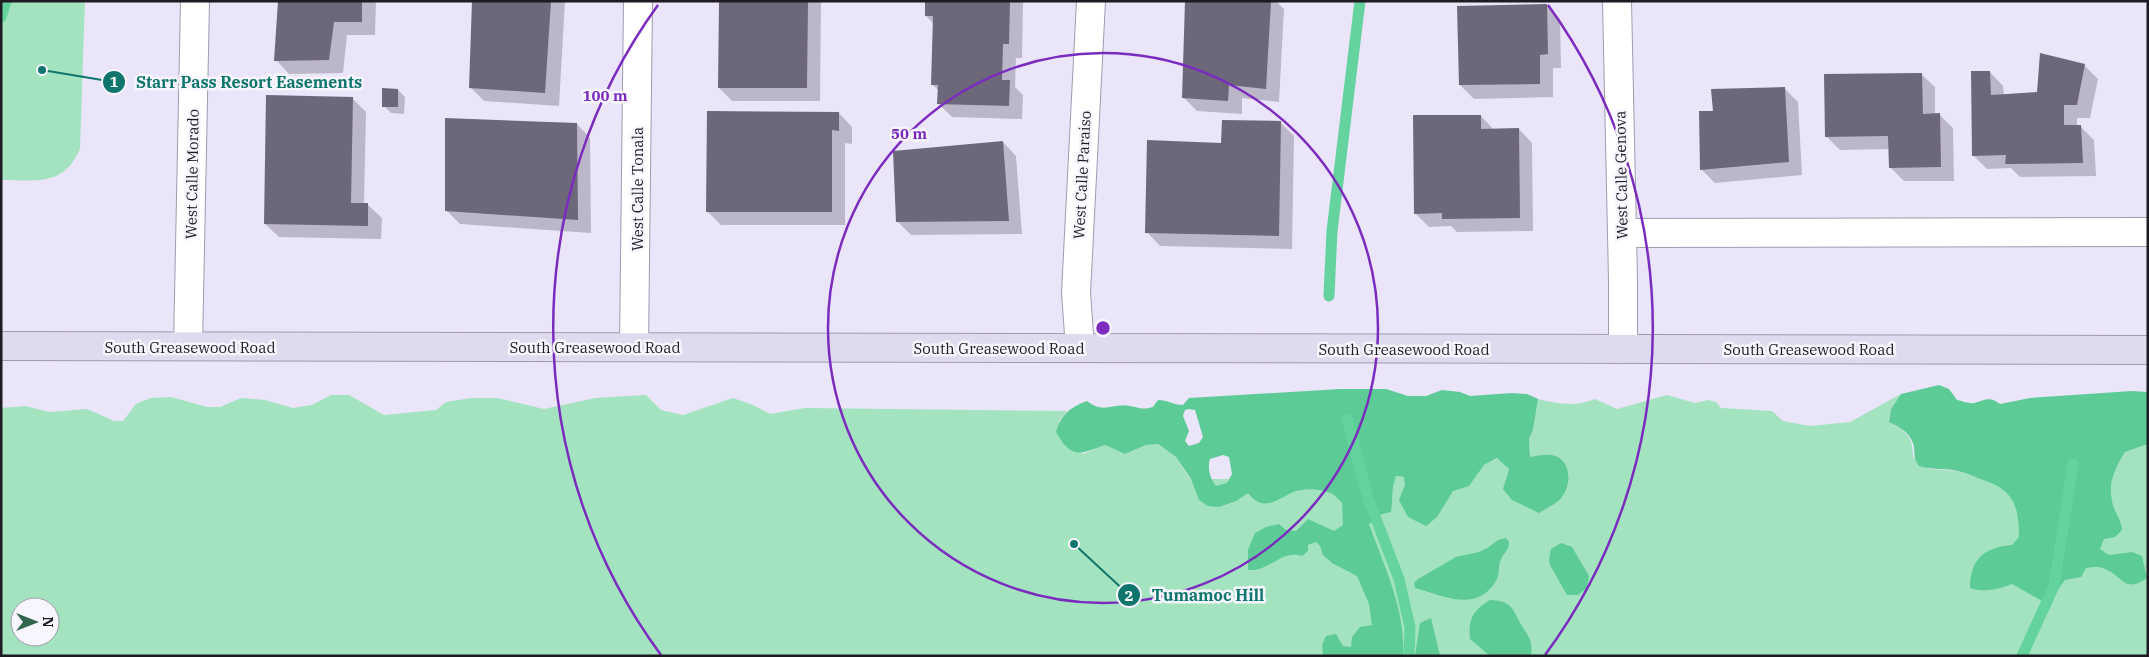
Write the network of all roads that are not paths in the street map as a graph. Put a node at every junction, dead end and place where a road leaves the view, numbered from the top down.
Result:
1 (195, 1) edge
2 (638, 1) edge
3 (1091, 1) edge
4 (1617, 1) edge
5 (2148, 232) edge
6 (1622, 233) junction
7 (1, 346) edge
8 (188, 346) junction
9 (634, 347) junction
10 (1080, 348) junction
11 (1623, 349) junction
12 (2148, 350) edge

1 - 8 street, West Calle Morado
2 - 9 street, West Calle Tonala
3 - 10 street, West Calle Paraiso
4 - 6 street, West Calle Genova
5 - 6 street
6 - 11 street, West Calle Genova
7 - 8 main road, South Greasewood Road
8 - 9 main road, South Greasewood Road
9 - 10 main road, South Greasewood Road
10 - 11 main road, South Greasewood Road
11 - 12 main road, South Greasewood Road

